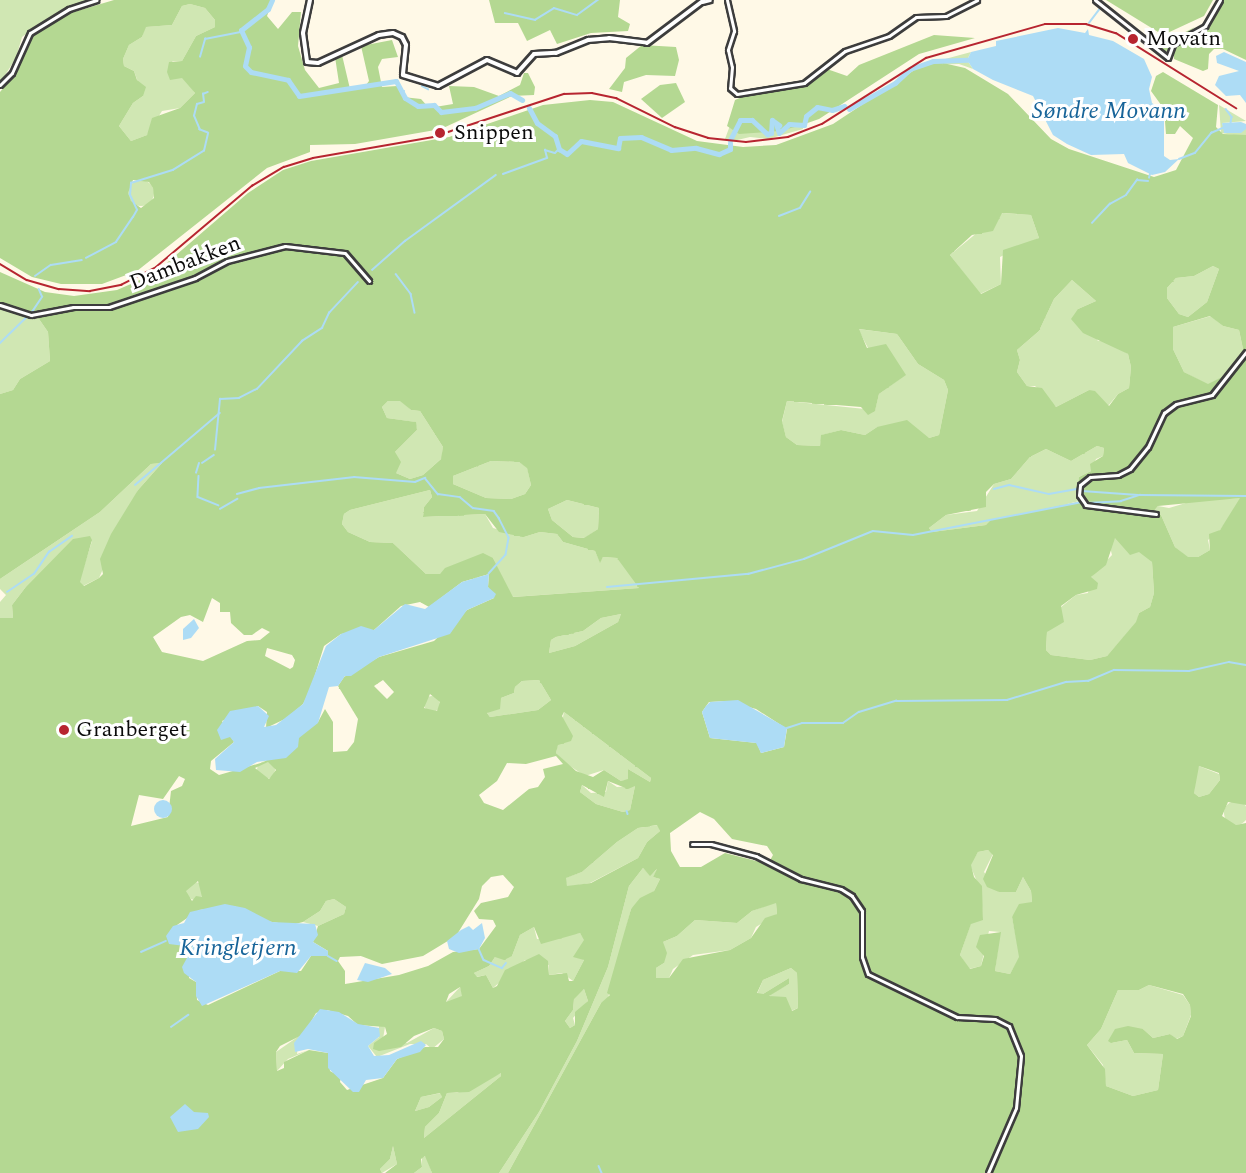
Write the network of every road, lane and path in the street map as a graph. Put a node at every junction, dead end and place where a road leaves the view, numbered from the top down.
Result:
1 (97, 0) edge
2 (310, 0) edge
3 (710, 0) edge
4 (727, 0) edge
5 (977, 0) edge
6 (1095, 0) edge
7 (1220, 0) edge
8 (702, 1) edge
9 (0, 85) edge
10 (369, 281) dead end
11 (0, 304) edge
12 (1246, 352) edge
13 (1156, 514) dead end
14 (692, 844) dead end
15 (988, 1173) edge

1 - 9 street
2 - 8 street
3 - 8 street
4 - 5 street
6 - 7 street
10 - 11 street, Dambakken
12 - 13 street
14 - 15 street

